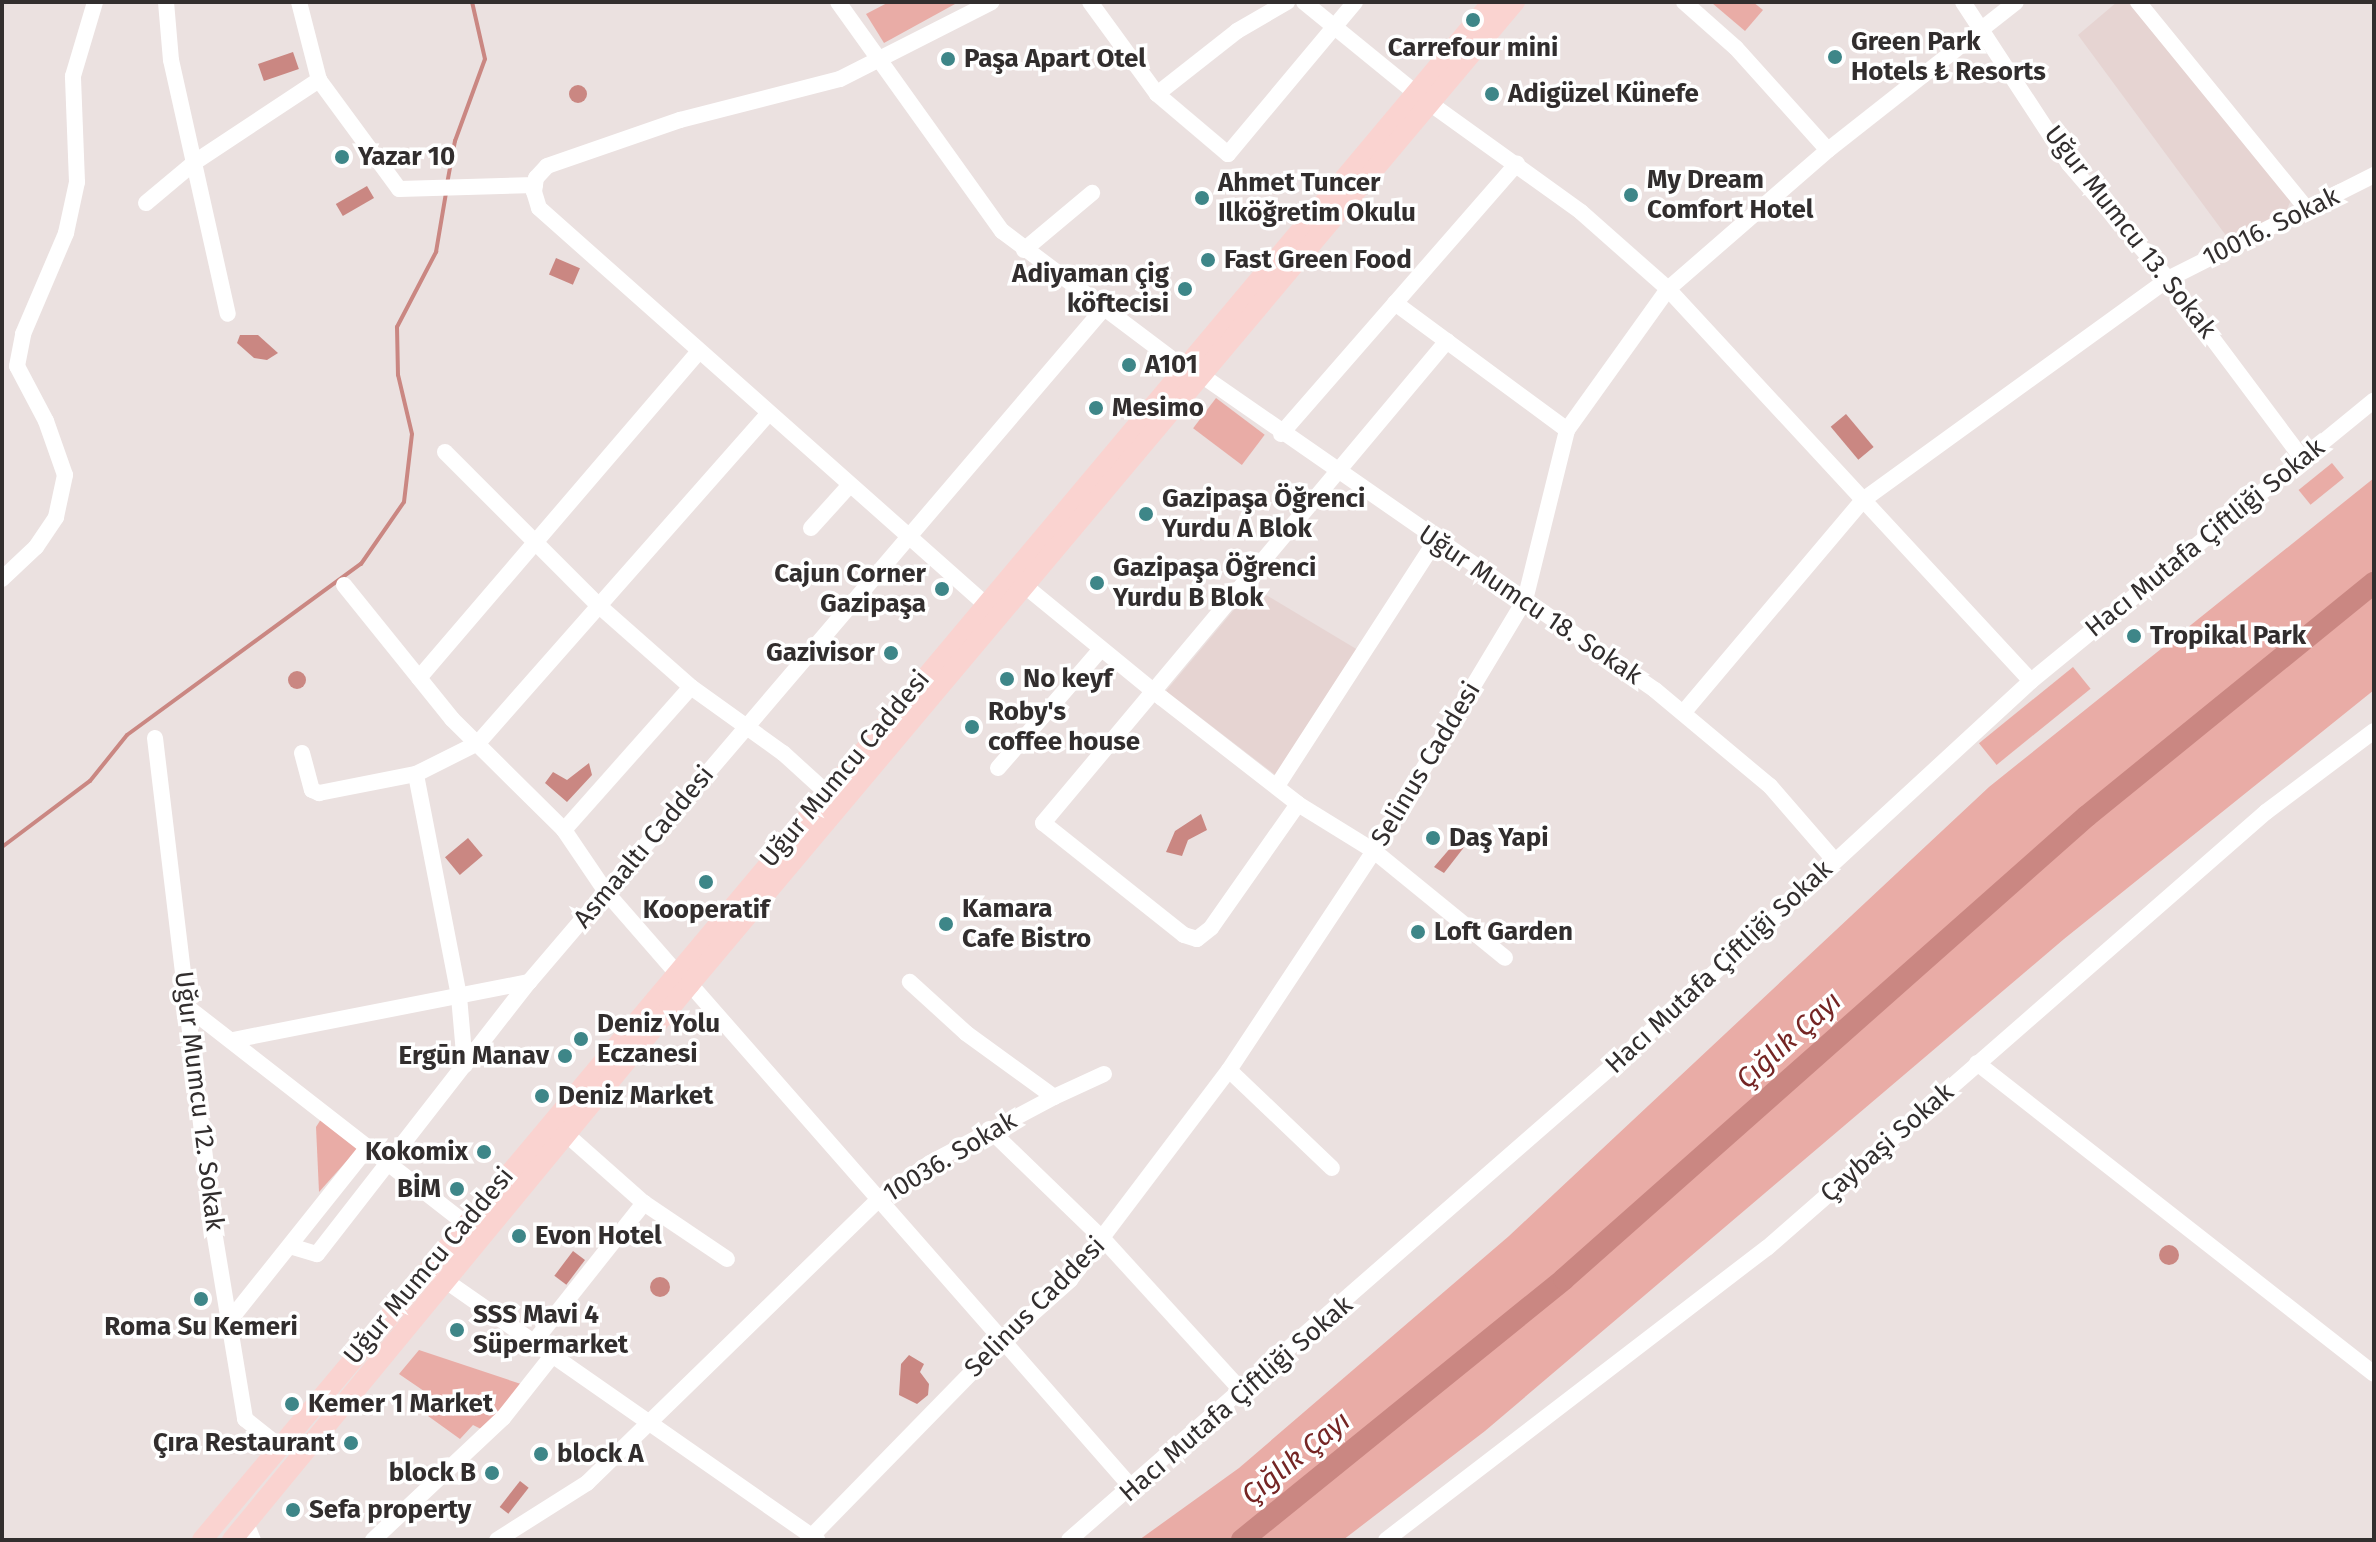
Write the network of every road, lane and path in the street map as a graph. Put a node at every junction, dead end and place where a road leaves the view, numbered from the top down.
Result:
1 (95, 2) edge
2 (166, 2) edge
3 (299, 2) edge
4 (838, 2) edge
5 (992, 2) edge
6 (1090, 2) edge
7 (1287, 2) edge
8 (1304, 2) edge
9 (1355, 2) edge
10 (1492, 2) edge
11 (1515, 2) edge
12 (1684, 2) edge
13 (1963, 2) edge
14 (2016, 2) edge
15 (2138, 2) edge
16 (1334, 27) junction
17 (1983, 29) junction
18 (879, 62) junction
19 (319, 80) junction
20 (1157, 94) junction
21 (1424, 99) junction
22 (1828, 150) junction
23 (195, 162) junction
24 (1517, 163) junction
25 (2374, 175) edge
26 (535, 185) junction
27 (1092, 193) dead end
28 (146, 203) dead end
29 (2307, 209) junction
30 (1024, 250) junction
31 (2168, 279) junction
32 (1668, 289) junction
33 (1395, 303) junction
34 (1104, 308) junction
35 (228, 314) dead end
36 (1447, 341) junction
37 (698, 353) junction
38 (1184, 368) junction
39 (1204, 377) junction
40 (2374, 400) edge
41 (768, 414) junction
42 (1567, 430) junction
43 (1281, 434) junction
44 (445, 452) dead end
45 (2302, 458) junction
46 (1338, 472) junction
47 (849, 486) junction
48 (1863, 500) junction
49 (811, 528) dead end
50 (908, 538) junction
51 (537, 542) junction
52 (1435, 542) junction
53 (2, 579) edge
54 (344, 585) dead end
55 (1025, 586) junction
56 (1525, 600) junction
57 (984, 603) junction
58 (597, 604) junction
59 (1101, 649) junction
60 (419, 678) junction
61 (2031, 681) junction
62 (691, 687) junction
63 (1155, 692) junction
64 (1683, 713) junction
65 (745, 728) junction
66 (2374, 731) edge
67 (155, 738) dead end
68 (478, 743) junction
69 (302, 753) dead end
70 (998, 768) dead end
71 (416, 774) junction
72 (1277, 786) junction
73 (826, 792) junction
74 (1298, 804) junction
75 (564, 830) junction
76 (1374, 851) junction
77 (1834, 860) junction
78 (606, 892) junction
79 (1505, 958) dead end
80 (682, 978) junction
81 (529, 982) junction
82 (910, 982) dead end
83 (459, 996) junction
84 (186, 1006) junction
85 (233, 1040) junction
86 (1977, 1063) junction
87 (465, 1065) junction
88 (1229, 1070) junction
89 (1104, 1074) dead end
90 (1054, 1097) junction
91 (989, 1129) junction
92 (566, 1134) junction
93 (368, 1147) junction
94 (389, 1163) junction
95 (1332, 1168) dead end
96 (879, 1199) junction
97 (644, 1203) junction
98 (465, 1223) junction
99 (1104, 1240) junction
100 (290, 1246) junction
101 (727, 1259) dead end
102 (429, 1267) junction
103 (445, 1282) junction
104 (230, 1320) junction
105 (1003, 1340) junction
106 (533, 1343) junction
107 (552, 1356) junction
108 (2374, 1374) edge
109 (1243, 1392) junction
110 (650, 1421) junction
111 (279, 1446) junction
112 (1133, 1489) junction
113 (250, 1532) edge
114 (519, 1535) edge
115 (813, 1539) edge
116 (202, 1540) edge
117 (232, 1540) edge
118 (373, 1540) edge
119 (497, 1540) edge
120 (1069, 1540) edge
121 (1386, 1540) edge

1 - 53 street
2 - 23 street
3 - 19 street
4 - 18 street
5 - 18 street
6 - 20 street
7 - 20 street
8 - 16 street
9 - 16 street
10 - 21 main road, Uğur Mumcu Caddesi
11 - 21 main road, Uğur Mumcu Caddesi
12 - 22 street
13 - 17 street, Uğur Mumcu 13. Sokak
14 - 17 street, Selinus Caddesi
15 - 29 street
16 - 20 street
16 - 21 street
17 - 22 street, Selinus Caddesi
17 - 31 street, Uğur Mumcu 13. Sokak
18 - 26 street
18 - 30 street
19 - 23 street
19 - 26 street
21 - 24 street
21 - 38 main road, Uğur Mumcu Caddesi
21 - 39 main road, Uğur Mumcu Caddesi
22 - 32 street, Selinus Caddesi
23 - 28 street
23 - 35 street
24 - 32 street
24 - 33 street
25 - 29 street, 10016. Sokak
26 - 37 street
27 - 30 street
29 - 31 street, 10016. Sokak
30 - 34 street
31 - 45 street, Uğur Mumcu 13. Sokak
31 - 48 street, 10016. Sokak
32 - 42 street, Selinus Caddesi
32 - 48 street
33 - 36 street
33 - 43 street
34 - 38 street
34 - 50 street, Asmaaltı Caddesi
36 - 42 street
36 - 46 street
37 - 41 street
37 - 51 street
38 - 57 main road, Uğur Mumcu Caddesi
39 - 43 street, Uğur Mumcu 18. Sokak
39 - 55 main road, Uğur Mumcu Caddesi
40 - 45 street, Hacı Mutafa Çiftliği Sokak
41 - 47 street
41 - 58 street
42 - 56 street, Selinus Caddesi
43 - 46 street, Uğur Mumcu 18. Sokak
44 - 51 street
45 - 61 street, Hacı Mutafa Çiftliği Sokak
46 - 52 street, Uğur Mumcu 18. Sokak
46 - 63 street
47 - 49 street
47 - 50 street
48 - 61 street
48 - 64 street, 10016. Sokak
50 - 57 street
50 - 65 street, Asmaaltı Caddesi
51 - 58 street
51 - 60 street
52 - 56 street, Uğur Mumcu 18. Sokak
52 - 72 street
54 - 60 street
55 - 59 street
55 - 80 main road, Uğur Mumcu Caddesi
56 - 64 street, Uğur Mumcu 18. Sokak
56 - 76 street, Selinus Caddesi
57 - 73 main road, Uğur Mumcu Caddesi
58 - 62 street
58 - 68 street
59 - 63 street
59 - 70 street
60 - 68 street
61 - 77 street, Hacı Mutafa Çiftliği Sokak
62 - 65 street
62 - 75 street
63 - 72 street
63 - 74 street
64 - 77 street, Uğur Mumcu 18. Sokak
65 - 73 street
65 - 78 street, Asmaaltı Caddesi
66 - 86 street, Çaybaşi Sokak
67 - 84 street, Uğur Mumcu 12. Sokak
68 - 71 street
68 - 75 street
69 - 71 street
71 - 83 street
72 - 74 street
73 - 80 main road, Uğur Mumcu Caddesi
74 - 76 street
75 - 78 street
76 - 79 street
76 - 88 street, Selinus Caddesi
77 - 109 street, Hacı Mutafa Çiftliği Sokak
78 - 80 street
78 - 81 street, Asmaaltı Caddesi
80 - 92 main road, Uğur Mumcu Caddesi
80 - 96 street
80 - 98 main road, Uğur Mumcu Caddesi
81 - 83 street
81 - 87 street, Asmaaltı Caddesi
82 - 90 street, 10036. Sokak
83 - 85 street
83 - 87 street
84 - 85 street
84 - 104 street, Uğur Mumcu 12. Sokak
85 - 93 street
86 - 108 street
86 - 121 street, Çaybaşi Sokak
87 - 94 street, Asmaaltı Caddesi
88 - 95 street
88 - 99 street, Selinus Caddesi
89 - 90 street
90 - 91 street, 10036. Sokak
91 - 96 street, 10036. Sokak
91 - 99 street
92 - 97 street
92 - 103 main road, Uğur Mumcu Caddesi
93 - 94 street
93 - 100 street
94 - 98 street
94 - 100 street, Asmaaltı Caddesi
96 - 105 street
96 - 110 street, 10036. Sokak
97 - 101 street
97 - 106 street
98 - 102 main road, Uğur Mumcu Caddesi
99 - 105 street, Selinus Caddesi
99 - 109 street
100 - 104 street
102 - 103 street
102 - 111 main road, Uğur Mumcu Caddesi
103 - 106 street
103 - 113 main road, Uğur Mumcu Caddesi
104 - 111 street, Uğur Mumcu 12. Sokak
105 - 112 street
105 - 115 street, Selinus Caddesi
106 - 107 street
107 - 110 street
107 - 118 street
109 - 112 street, Hacı Mutafa Çiftliği Sokak
110 - 114 street, 10036. Sokak
110 - 115 street
111 - 116 main road, Uğur Mumcu Caddesi
112 - 120 street, Hacı Mutafa Çiftliği Sokak
113 - 117 main road, Uğur Mumcu Caddesi
114 - 119 street, 10036. Sokak

